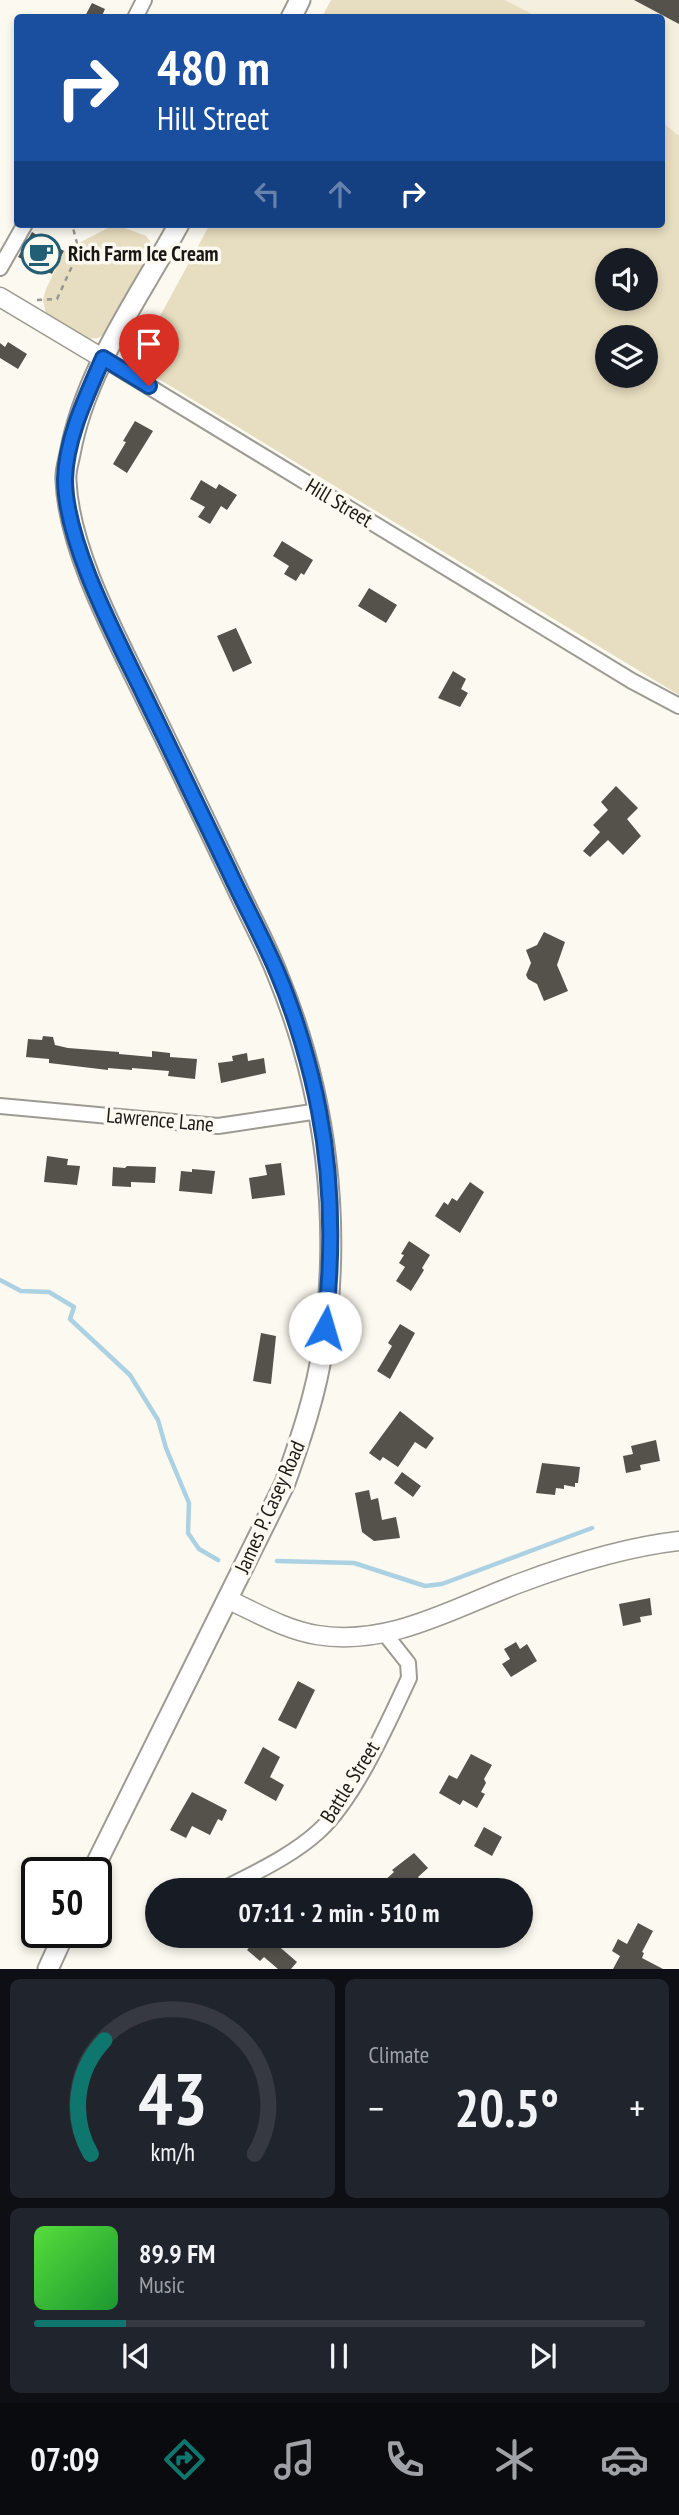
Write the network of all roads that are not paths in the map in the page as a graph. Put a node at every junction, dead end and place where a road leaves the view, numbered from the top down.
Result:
1 (23, 228) edge
2 (177, 228) edge
3 (0, 268) edge
4 (0, 297) edge
5 (103, 358) junction
6 (679, 706) edge
7 (0, 1106) edge
8 (319, 1111) junction
9 (679, 1541) edge
10 (229, 1600) junction
11 (385, 1634) junction
12 (100, 1857) edge
13 (244, 1878) edge
14 (58, 1948) edge
15 (48, 1969) edge

1 - 3 street
2 - 5 main road, James P. Casey Road
4 - 5 street, Hill Street
5 - 6 street, Hill Street
5 - 8 main road, James P. Casey Road
7 - 8 street, Lawrence Lane
8 - 10 main road, James P. Casey Road
9 - 11 street
10 - 11 street
10 - 12 main road, James P. Casey Road
11 - 13 street, Battle Street
14 - 15 main road

